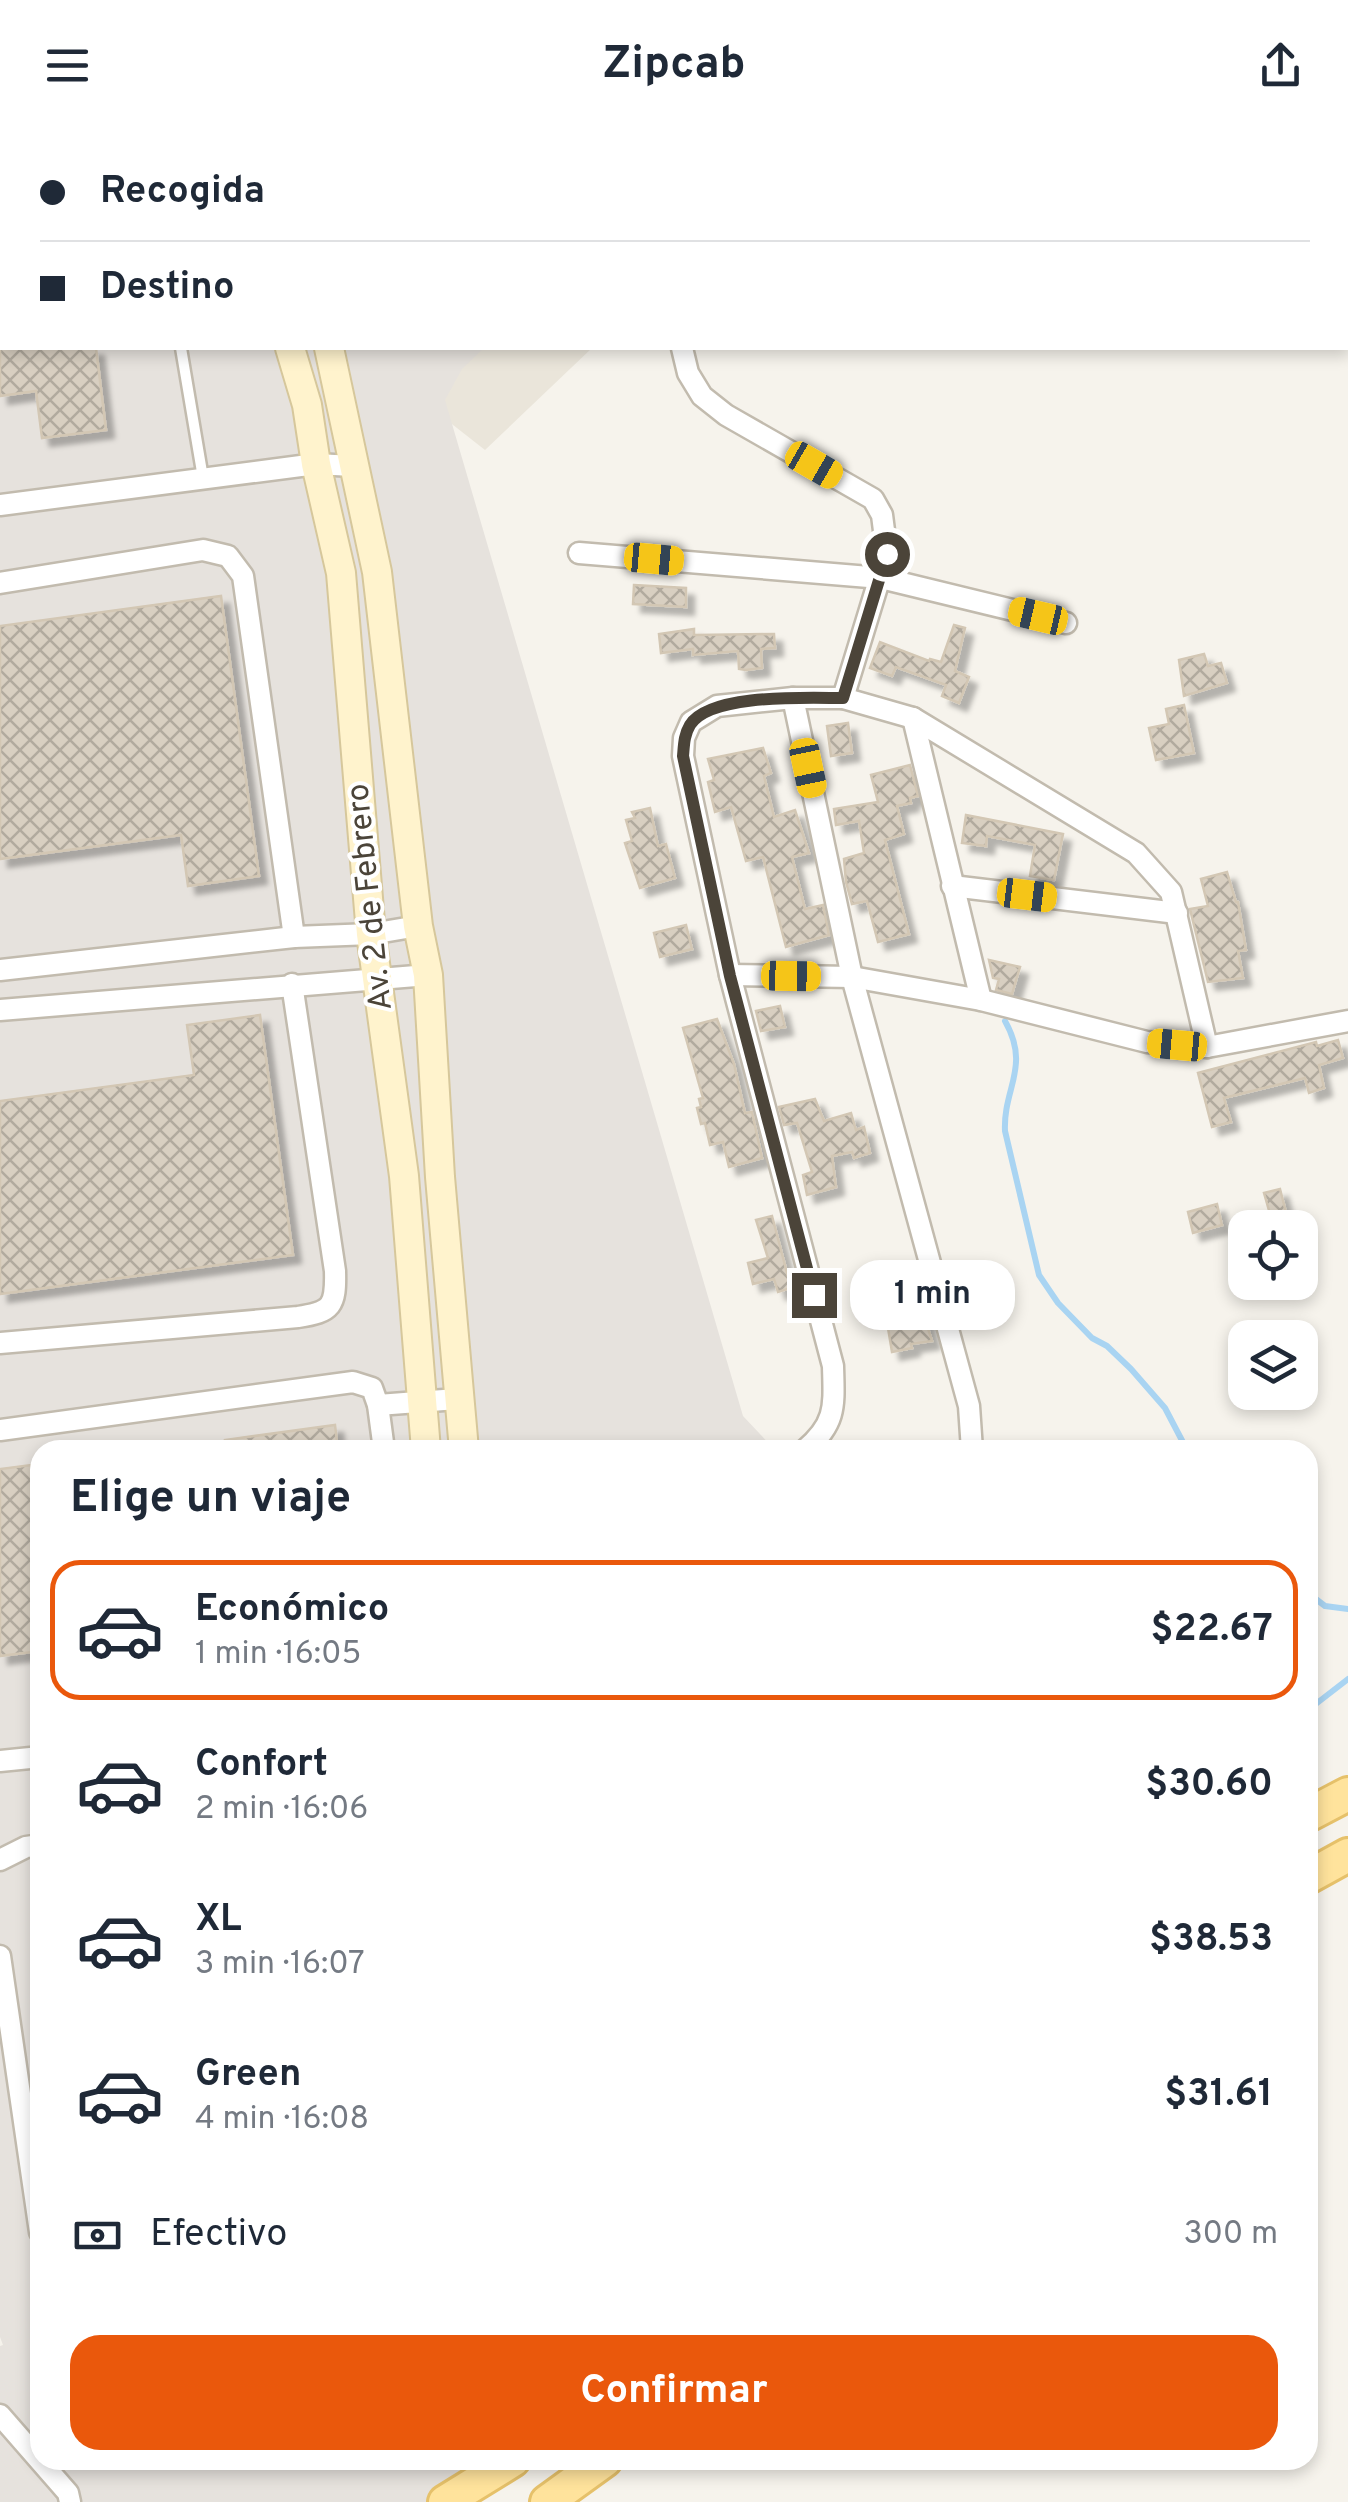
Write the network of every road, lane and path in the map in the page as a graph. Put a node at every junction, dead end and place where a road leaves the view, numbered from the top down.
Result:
1 (181, 350) edge
2 (291, 350) edge
3 (329, 350) edge
4 (682, 350) edge
5 (316, 464) junction
6 (353, 466) junction
7 (203, 478) junction
8 (0, 505) edge
9 (579, 553) dead end
10 (880, 578) junction
11 (0, 582) edge
12 (1066, 623) dead end
13 (793, 698) junction
14 (843, 698) junction
15 (913, 718) junction
16 (952, 886) junction
17 (1177, 913) junction
18 (418, 926) junction
19 (371, 934) junction
20 (294, 937) junction
21 (0, 970) edge
22 (428, 976) junction
23 (730, 976) junction
24 (852, 977) junction
25 (378, 979) junction
26 (292, 984) junction
27 (981, 1000) junction
28 (0, 1010) edge
29 (1348, 1020) edge
30 (1207, 1047) junction
31 (0, 1342) edge
32 (457, 1398) junction
33 (421, 1402) junction
34 (378, 1405) junction
35 (0, 1430) edge
36 (383, 1440) edge
37 (425, 1440) edge
38 (463, 1440) edge
39 (815, 1440) edge
40 (971, 1440) edge
41 (30, 1758) edge
42 (0, 1762) edge
43 (1348, 1794) edge
44 (1318, 1809) edge
45 (30, 1846) edge
46 (1348, 1855) edge
47 (0, 1860) edge
48 (1318, 1872) edge
49 (0, 1956) edge
50 (30, 2163) edge
51 (0, 2415) edge
52 (30, 2449) edge
53 (48, 2470) edge
54 (497, 2470) edge
55 (592, 2470) edge
56 (70, 2502) edge
57 (445, 2502) edge
58 (547, 2502) edge

1 - 7 lane
2 - 5 main road, Av. 2 de Febrero
3 - 6 main road, Av. 2 de Febrero
4 - 10 street
5 - 6 street
5 - 7 street
5 - 19 main road, Av. 2 de Febrero
6 - 18 main road, Av. 2 de Febrero
7 - 8 street
9 - 10 street
10 - 12 street
10 - 14 street
11 - 20 street
13 - 14 street
13 - 23 street
13 - 24 street
14 - 15 street
15 - 16 street
15 - 17 street
16 - 17 street
16 - 27 street
17 - 30 street
18 - 19 street
18 - 22 main road, Av. 2 de Febrero
19 - 20 street
19 - 25 main road, Av. 2 de Febrero
20 - 21 street
22 - 25 street
22 - 32 main road, Av. 2 de Febrero
23 - 24 street
23 - 39 street
24 - 27 street
24 - 40 street
25 - 26 street
25 - 33 main road, Av. 2 de Febrero
26 - 28 street
26 - 31 street
27 - 30 street
29 - 30 street
32 - 33 street
32 - 38 main road, Av. 2 de Febrero
33 - 34 street
33 - 37 main road, Av. 2 de Febrero
34 - 35 street
34 - 36 street
41 - 42 street
43 - 44 main road
45 - 47 street
46 - 48 main road
49 - 50 street
51 - 52 street
53 - 56 street
54 - 57 main road
55 - 58 main road

